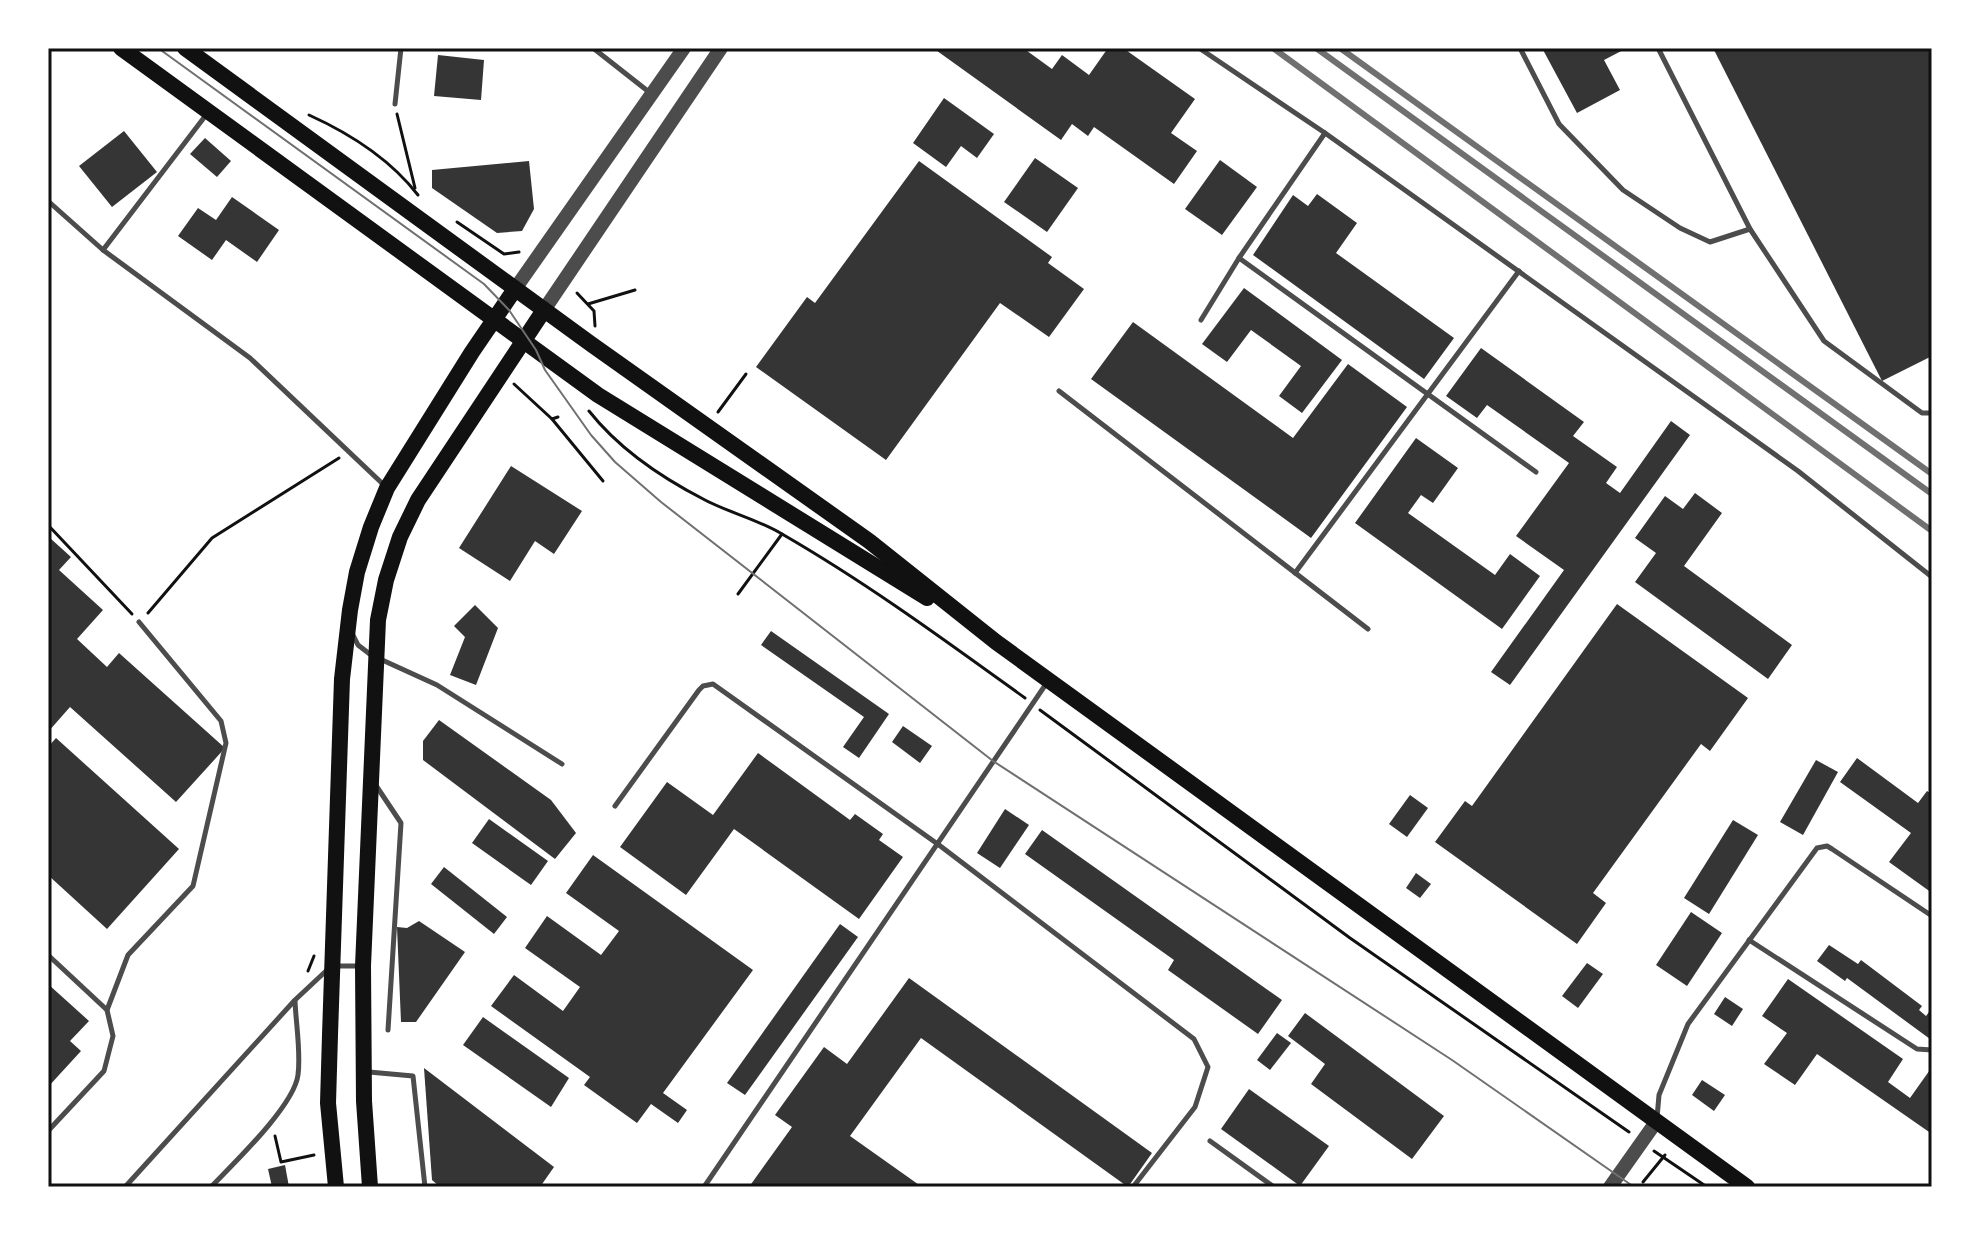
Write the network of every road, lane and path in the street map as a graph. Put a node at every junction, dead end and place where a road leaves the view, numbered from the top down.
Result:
1 (121, 48) edge
2 (185, 48) edge
3 (401, 48) edge
4 (593, 48) edge
5 (684, 48) edge
6 (721, 48) edge
7 (1199, 48) edge
8 (1520, 48) edge
9 (1658, 48) edge
10 (652, 94) junction
11 (395, 104) joint
12 (208, 111) junction
13 (305, 114) dead end
14 (1325, 133) junction
15 (48, 201) edge
16 (453, 219) dead end
17 (1750, 229) junction
18 (103, 250) junction
19 (526, 256) dead end
20 (1239, 258) junction
21 (1519, 271) junction
22 (515, 289) junction
23 (635, 290) dead end
24 (574, 291) dead end
25 (588, 304) junction
26 (544, 310) junction
27 (494, 319) junction
28 (1201, 320) dead end
29 (595, 328) dead end
30 (523, 341) junction
31 (746, 374) dead end
32 (511, 381) dead end
33 (1059, 391) dead end
34 (1427, 394) junction
35 (585, 404) dead end
36 (718, 412) dead end
37 (1932, 413) edge
38 (558, 417) dead end
39 (552, 419) junction
40 (629, 450) junction
41 (349, 451) junction
42 (624, 456) dead end
43 (1536, 472) dead end
44 (603, 481) dead end
45 (387, 488) junction
46 (48, 525) edge
47 (782, 534) junction
48 (1295, 573) junction
49 (1932, 577) edge
50 (738, 594) dead end
51 (139, 622) junction
52 (348, 625) junction
53 (1368, 629) dead end
54 (996, 642) junction
55 (375, 658) junction
56 (1049, 680) junction
57 (1033, 704) junction
58 (562, 764) dead end
59 (370, 776) junction
60 (615, 806) dead end
61 (939, 845) junction
62 (1932, 916) edge
63 (1749, 940) junction
64 (48, 955) edge
65 (333, 966) junction
66 (363, 966) junction
67 (295, 1000) junction
68 (107, 1010) junction
69 (388, 1030) dead end
70 (1932, 1050) edge
71 (364, 1071) junction
72 (1656, 1122) junction
73 (48, 1131) edge
74 (1628, 1132) dead end
75 (1210, 1141) dead end
76 (1657, 1152) dead end
77 (1667, 1152) dead end
78 (314, 1155) dead end
79 (280, 1156) dead end
80 (1664, 1157) junction
81 (1643, 1182) dead end
82 (125, 1187) edge
83 (211, 1187) edge
84 (336, 1187) edge
85 (370, 1187) edge
86 (425, 1187) edge
87 (704, 1187) edge
88 (1133, 1187) edge
89 (1274, 1187) edge
90 (1610, 1187) edge
91 (1707, 1187) edge
92 (1747, 1187) edge

1 - 12 main road
2 - 22 main road
3 - 11 lane
4 - 10 lane
5 - 10 street
6 - 26 street
7 - 14 lane
8 - 17 lane
9 - 17 lane
10 - 22 street
11 - 13 path
12 - 18 lane
12 - 27 main road
14 - 20 lane
14 - 21 lane
15 - 18 lane
16 - 19 path
17 - 37 lane
18 - 41 lane
20 - 28 lane
20 - 34 lane
21 - 34 lane
21 - 49 lane
22 - 26 main road
22 - 27 main road
23 - 25 path
24 - 25 path
25 - 29 path
26 - 30 main road
26 - 54 main road
27 - 30 main road
27 - 45 main road
30 - 54 main road
30 - 55 main road
31 - 36 path
32 - 39 path
33 - 48 lane
34 - 43 lane
34 - 48 lane
35 - 40 path
38 - 39 path
39 - 44 path
40 - 42 path
40 - 47 path
41 - 45 lane
41 - 51 path
45 - 52 main road
46 - 51 path
47 - 50 path
47 - 57 path
48 - 53 lane
51 - 68 lane
52 - 55 lane
52 - 65 main road
54 - 56 main road
55 - 58 lane
55 - 59 main road
56 - 57 lane
56 - 72 main road
57 - 61 lane
57 - 74 path
59 - 66 main road
59 - 69 lane
60 - 61 lane
61 - 87 lane
61 - 88 lane
62 - 63 lane
63 - 70 lane
63 - 72 lane
64 - 68 lane
65 - 66 lane
65 - 67 lane
65 - 84 main road
66 - 71 main road
67 - 82 lane
67 - 83 lane
68 - 73 lane
71 - 85 main road
71 - 86 lane
72 - 90 street
72 - 92 main road
75 - 89 lane
76 - 80 path
77 - 80 path
78 - 79 path
80 - 81 path
80 - 91 path

